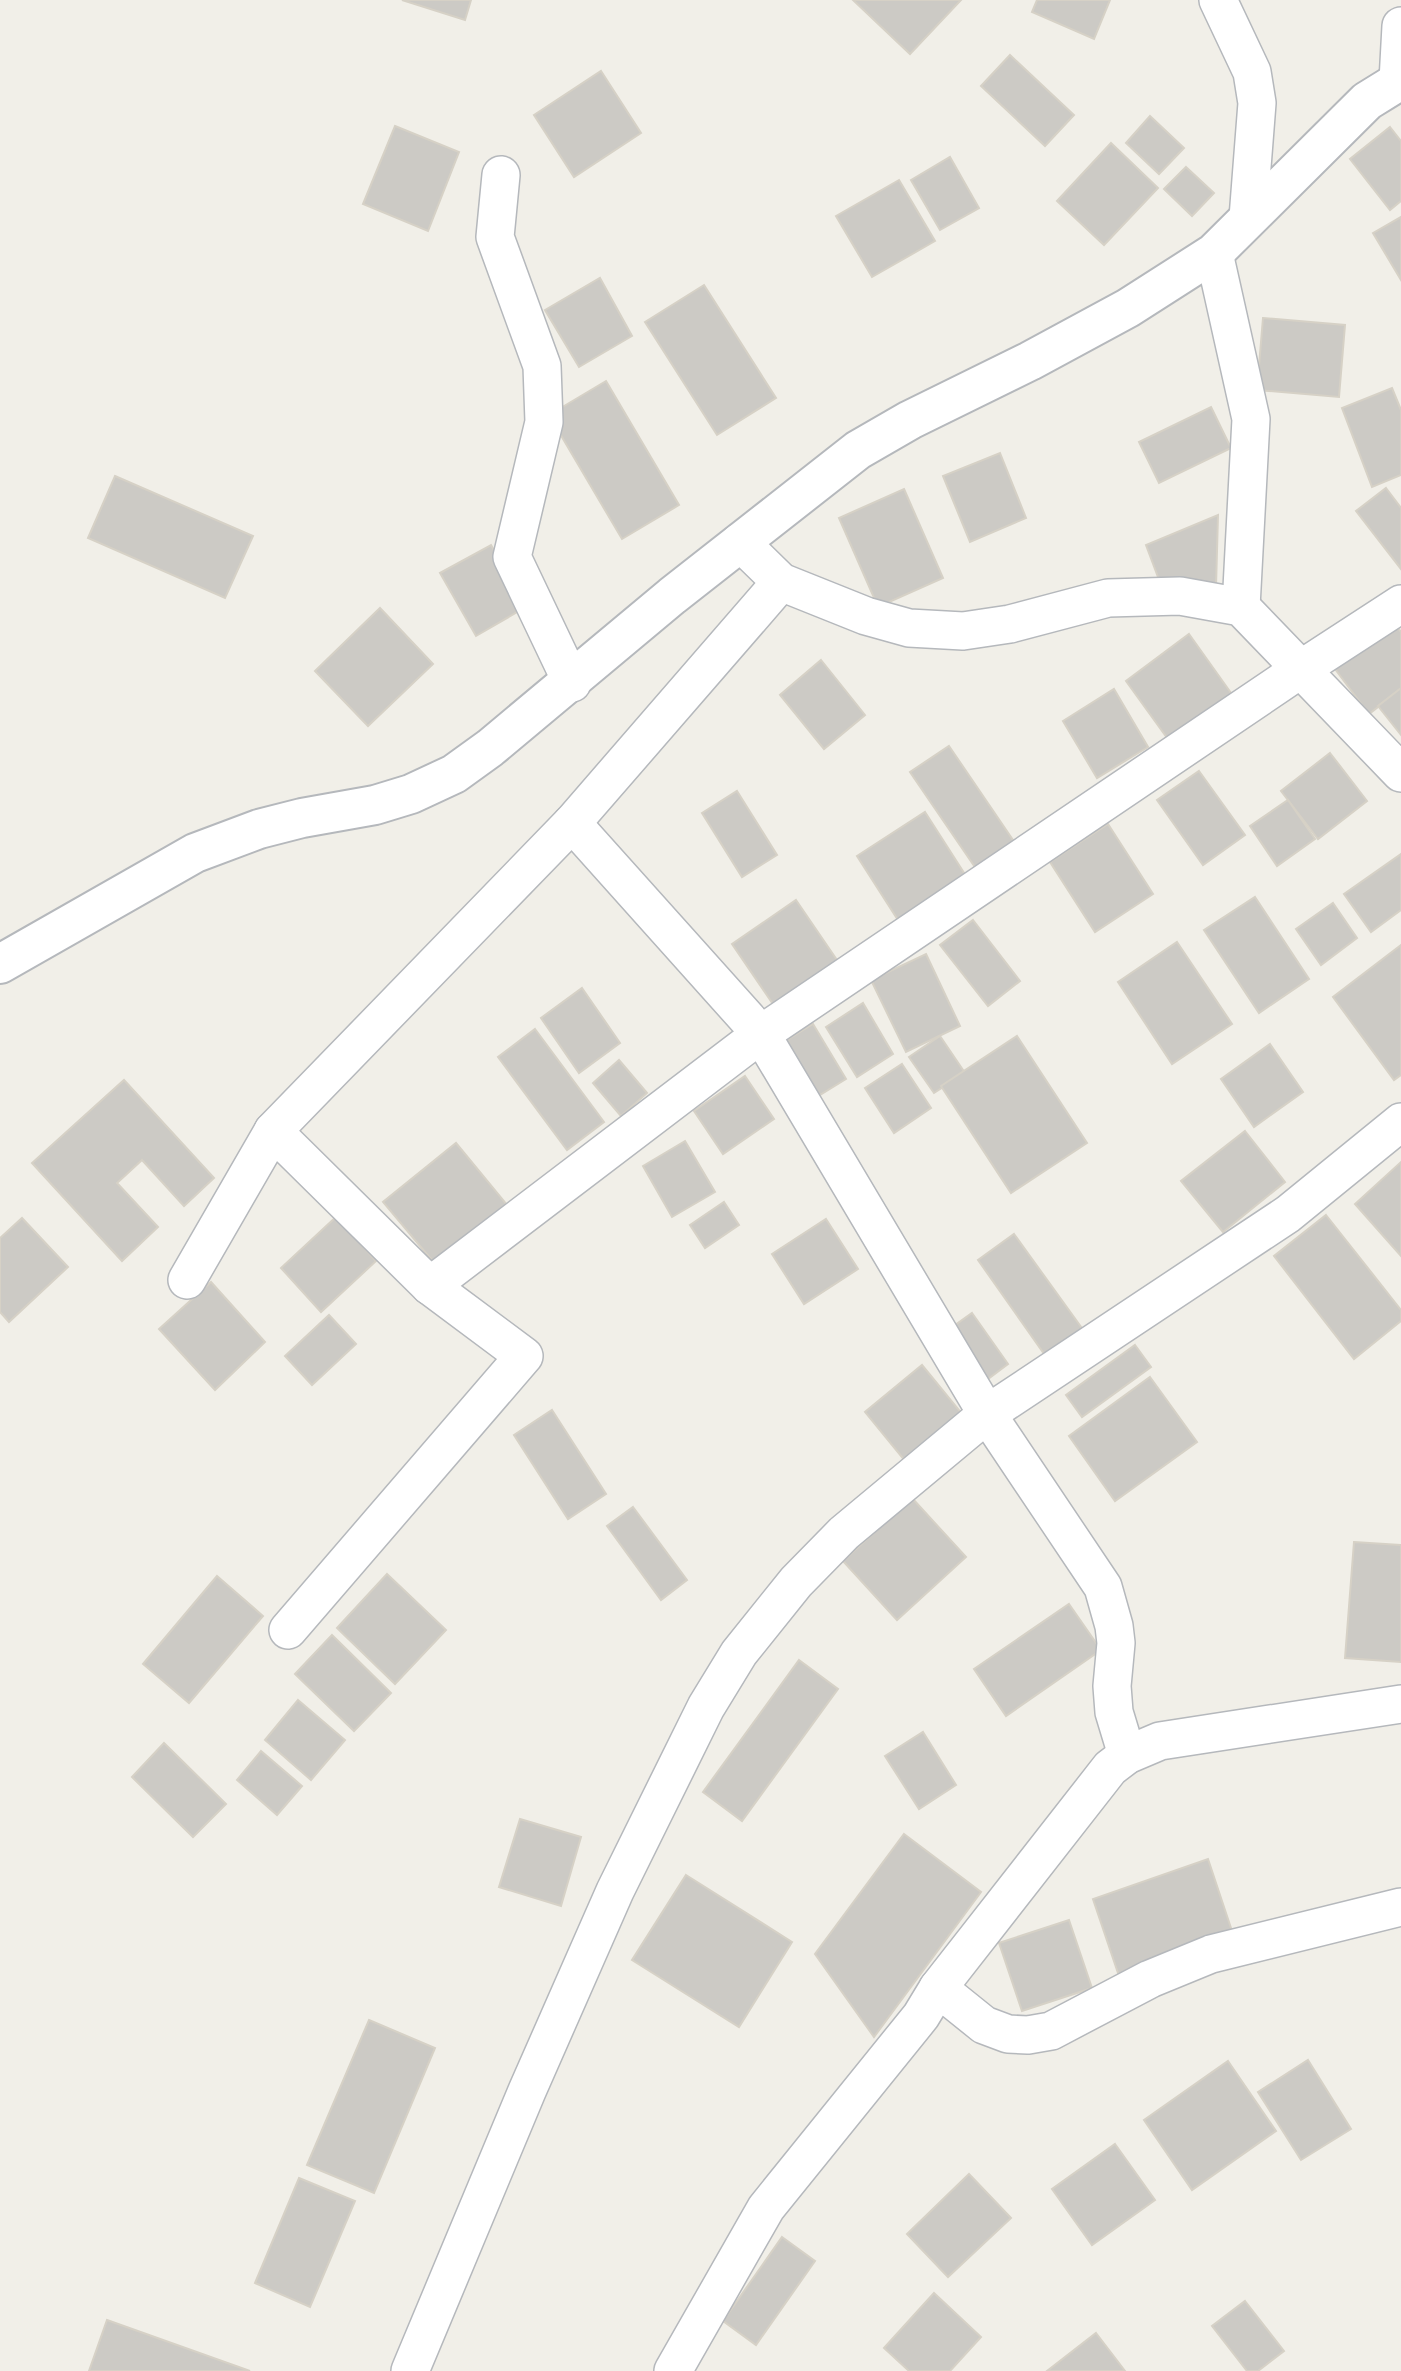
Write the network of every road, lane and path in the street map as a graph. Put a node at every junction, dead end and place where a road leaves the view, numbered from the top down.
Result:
1 (1218, 0) edge
2 (1401, 26) edge
3 (1400, 81) edge
4 (502, 175) dead end
5 (1248, 218) junction
6 (1214, 253) junction
7 (740, 542) junction
8 (781, 582) junction
9 (1401, 604) edge
10 (1241, 607) junction
11 (1301, 669) junction
12 (572, 683) junction
13 (1401, 773) edge
14 (572, 823) junction
15 (0, 964) edge
16 (761, 1034) junction
17 (1401, 1122) edge
18 (272, 1131) junction
19 (187, 1280) dead end
20 (430, 1286) junction
21 (987, 1415) junction
22 (288, 1630) dead end
23 (1401, 1704) edge
24 (1127, 1755) junction
25 (1401, 1907) edge
26 (938, 1989) junction
27 (410, 2371) edge
28 (673, 2371) edge

1 - 5 street
2 - 3 street
3 - 5 street
4 - 12 street
5 - 6 street
6 - 7 street
6 - 10 street
7 - 8 street
7 - 12 street
8 - 10 street
8 - 14 street
9 - 11 street
10 - 11 street
11 - 13 street
11 - 16 street
12 - 15 street
14 - 16 street
14 - 18 street
16 - 20 street
16 - 21 street
17 - 21 street
18 - 19 street
18 - 20 street
20 - 22 street
21 - 24 street
21 - 27 street
23 - 24 street
24 - 26 street
25 - 26 street
26 - 28 street

